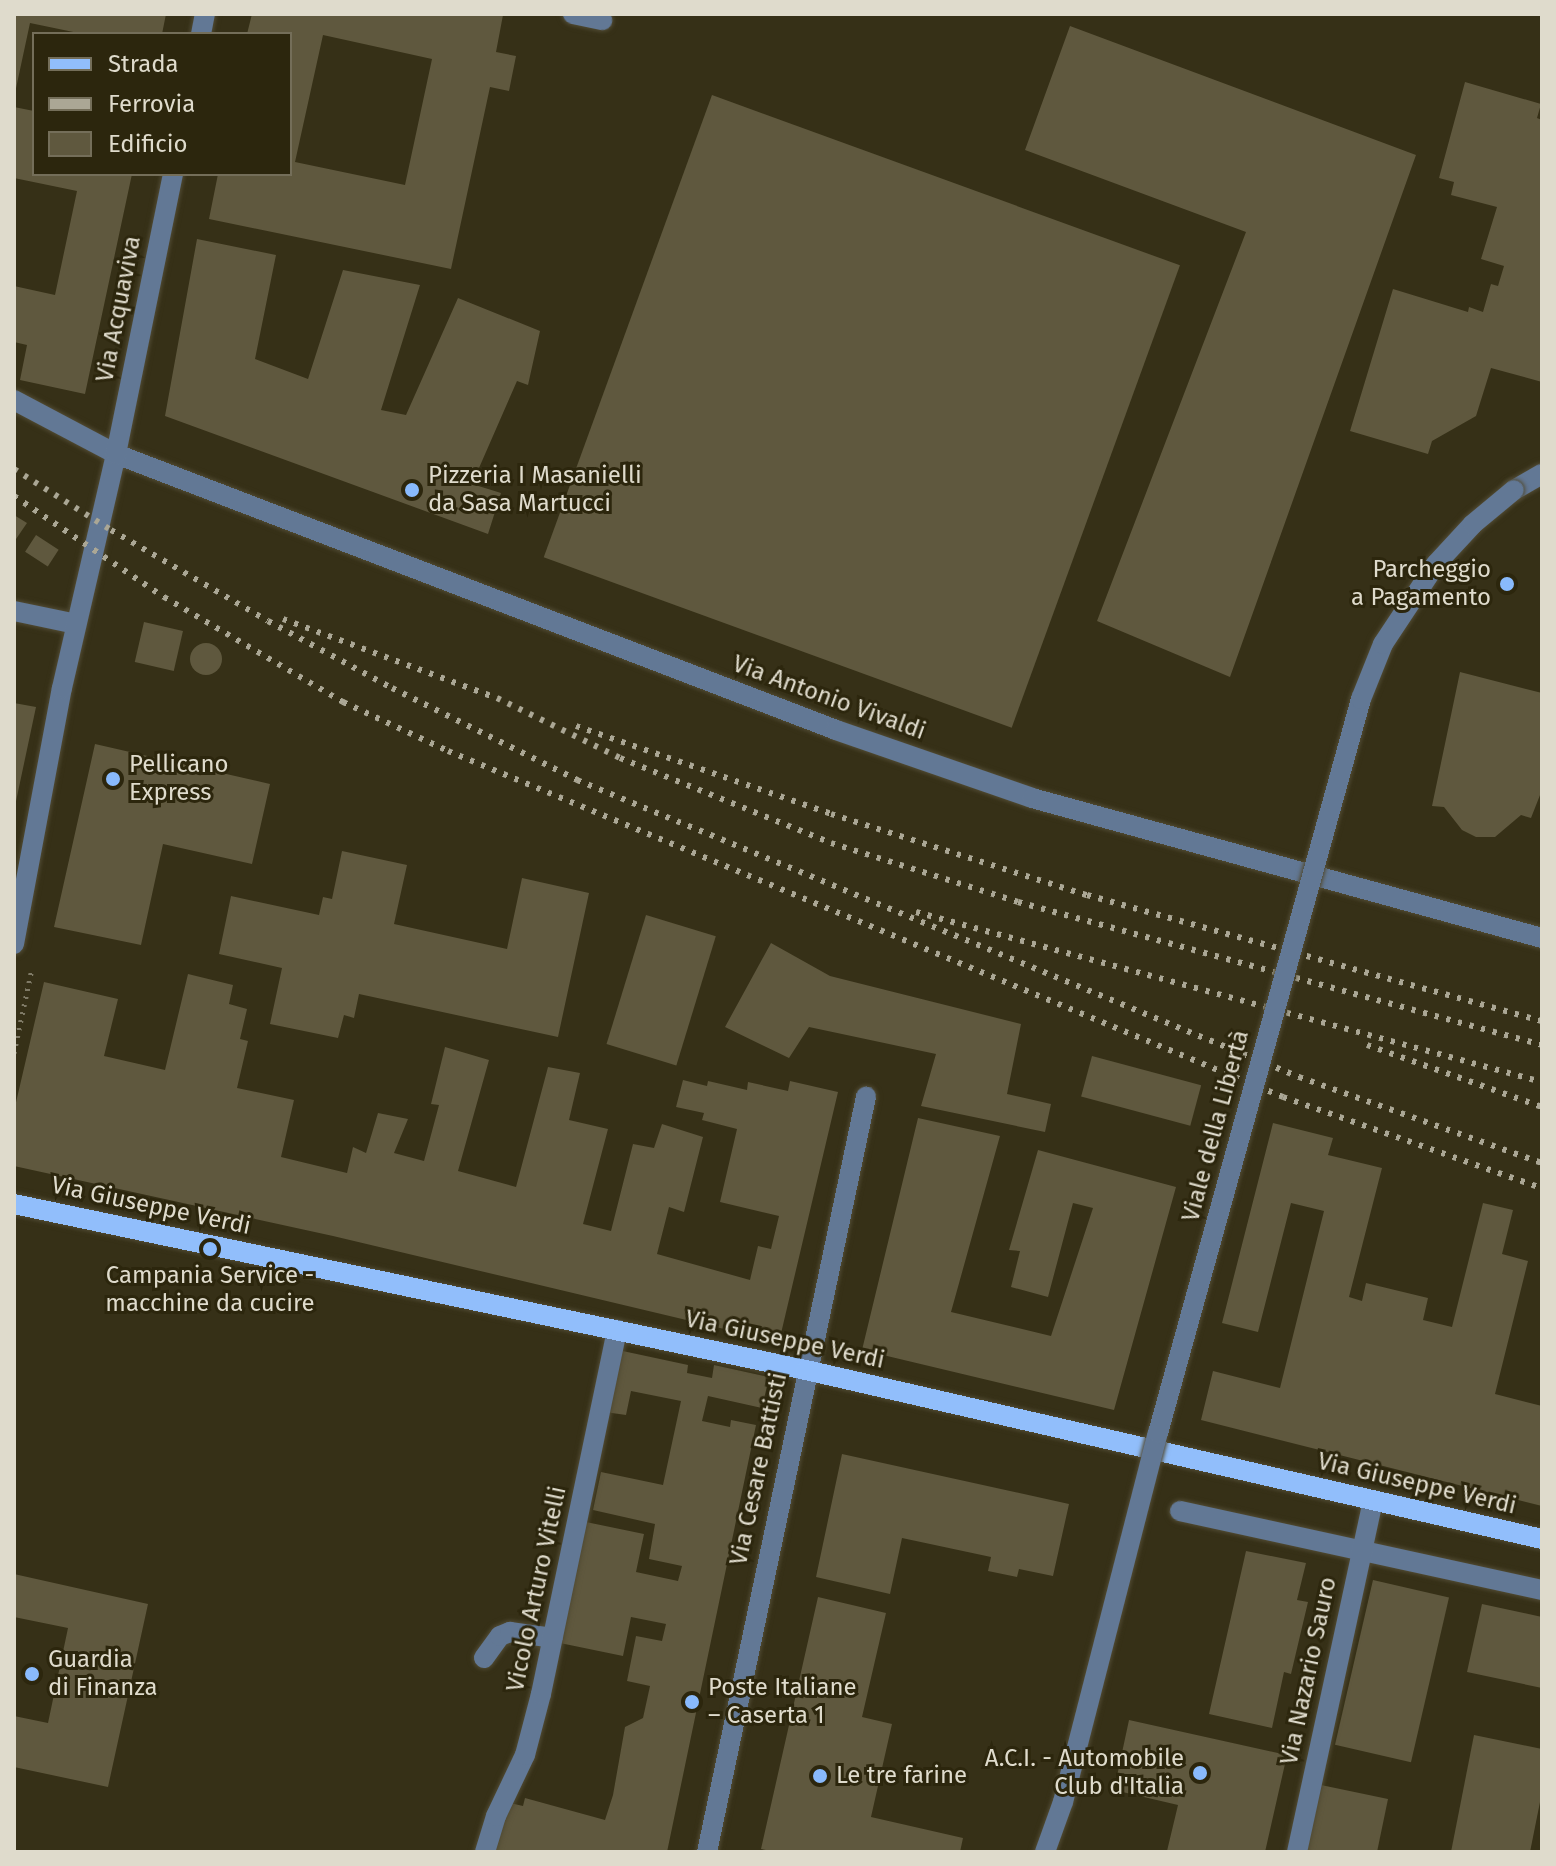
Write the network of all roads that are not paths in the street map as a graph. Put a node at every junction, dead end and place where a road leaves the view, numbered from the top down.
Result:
1 (573, 14) edge
2 (602, 20) dead end
3 (173, 176) edge
4 (14, 400) edge
5 (116, 454) junction
6 (1542, 474) edge
7 (14, 611) edge
8 (76, 624) junction
9 (1542, 938) edge
10 (14, 944) edge
11 (866, 1097) dead end
12 (14, 1204) edge
13 (617, 1330) junction
14 (806, 1370) junction
15 (1373, 1501) junction
16 (1180, 1511) dead end
17 (1542, 1539) edge
18 (1361, 1551) junction
19 (1542, 1590) edge
20 (553, 1638) junction
21 (484, 1658) dead end
22 (485, 1852) edge
23 (707, 1852) edge
24 (1045, 1852) edge
25 (1297, 1852) edge

1 - 2 street
3 - 5 street, Via Acquaviva
4 - 5 street, Via Antonio Vivaldi
5 - 8 street, Via Acquaviva
5 - 9 street, Via Antonio Vivaldi
6 - 24 street, Viale della Libertà, bridge
7 - 8 street
8 - 10 street, Via Acquaviva
11 - 14 street, Via Cesare Battisti
12 - 13 main road, Via Giuseppe Verdi
13 - 14 main road, Via Giuseppe Verdi
13 - 20 street, Vicolo Arturo Vitelli
14 - 15 main road, Via Giuseppe Verdi
14 - 23 street, Via Cesare Battisti
15 - 17 main road, Via Giuseppe Verdi
15 - 18 street, Via Nazario Sauro
16 - 18 street
18 - 19 street
18 - 25 street, Via Nazario Sauro
20 - 21 street
20 - 22 street, Vicolo Arturo Vitelli

